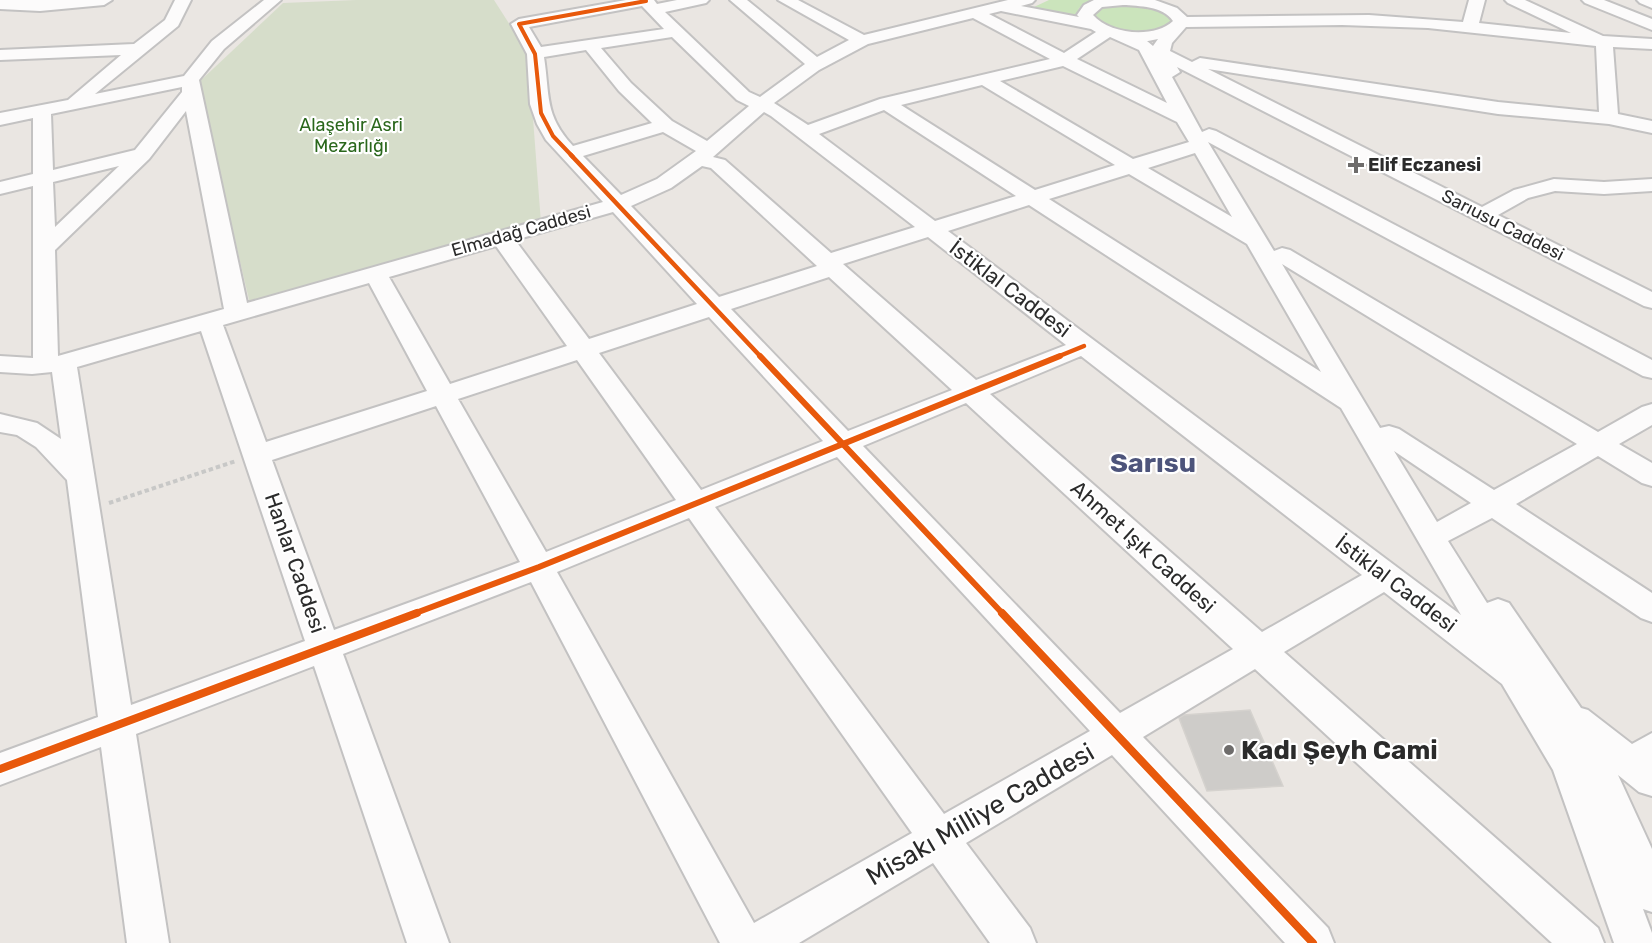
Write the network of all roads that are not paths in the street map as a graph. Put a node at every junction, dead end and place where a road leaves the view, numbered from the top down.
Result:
1 (104, 0) edge
2 (183, 0) edge
3 (273, 0) edge
4 (700, 0) edge
5 (738, 0) edge
6 (786, 0) edge
7 (1027, 0) edge
8 (1128, 0) edge
9 (1477, 0) edge
10 (1513, 0) edge
11 (1590, 0) edge
12 (1645, 0) edge
13 (648, 3) edge
14 (1652, 3) edge
15 (0, 4) edge
16 (576, 6) edge
17 (977, 6) edge
18 (1002, 6) junction
19 (1180, 25) junction
20 (1470, 25) junction
21 (1652, 25) edge
22 (1104, 30) junction
23 (676, 32) junction
24 (861, 40) junction
25 (1604, 43) junction
26 (1652, 44) edge
27 (590, 45) junction
28 (138, 48) junction
29 (535, 52) junction
30 (1160, 52) junction
31 (0, 55) edge
32 (1065, 60) junction
33 (816, 64) junction
34 (984, 79) junction
35 (190, 86) junction
36 (886, 103) junction
37 (762, 104) junction
38 (72, 105) junction
39 (42, 111) junction
40 (0, 118) edge
41 (1184, 118) junction
42 (1609, 118) junction
43 (665, 125) junction
44 (1652, 127) edge
45 (806, 133) junction
46 (1204, 140) junction
47 (570, 153) junction
48 (703, 154) junction
49 (142, 155) junction
50 (1129, 165) junction
51 (43, 178) junction
52 (1652, 185) edge
53 (0, 188) edge
54 (1033, 198) junction
55 (618, 204) junction
56 (1482, 214) junction
57 (933, 230) junction
58 (501, 237) junction
59 (1256, 240) junction
60 (44, 249) junction
61 (1282, 255) junction
62 (830, 265) junction
63 (375, 273) junction
64 (1652, 301) edge
65 (714, 306) junction
66 (223, 316) junction
67 (1084, 346) junction
68 (582, 348) junction
69 (0, 364) edge
70 (55, 364) junction
71 (1652, 370) edge
72 (971, 392) junction
73 (443, 394) junction
74 (1353, 405) junction
75 (1652, 413) edge
76 (0, 423) edge
77 (1389, 435) junction
78 (843, 444) junction
79 (1598, 444) junction
80 (257, 454) junction
81 (1652, 476) edge
82 (80, 477) junction
83 (695, 504) junction
84 (1493, 504) junction
85 (1446, 531) junction
86 (539, 567) junction
87 (1386, 576) junction
88 (1652, 609) edge
89 (325, 647) junction
90 (1259, 651) junction
91 (1514, 674) junction
92 (1565, 713) junction
93 (115, 726) junction
94 (1116, 734) junction
95 (1645, 765) edge
96 (0, 769) edge
97 (939, 838) junction
98 (1652, 893) edge
99 (148, 943) edge
100 (428, 943) edge
101 (742, 943) edge
102 (760, 943) edge
103 (1015, 943) edge
104 (1313, 943) edge
105 (1583, 943) edge
106 (1635, 943) edge

1 - 15 street
2 - 28 street
3 - 35 street
4 - 13 street
5 - 33 street
6 - 24 street
7 - 18 street, Elmadağ Caddesi
8 - 19 street
8 - 22 street
9 - 20 street
10 - 25 street
11 - 21 street
12 - 14 street
13 - 16 street
13 - 23 street, İstiklal Caddesi
16 - 29 street
17 - 18 street, Elmadağ Caddesi
17 - 24 street, Elmadağ Caddesi
17 - 32 street
18 - 22 street
19 - 20 street
19 - 22 street
19 - 30 street
20 - 25 street
22 - 30 street
22 - 32 street
23 - 27 street
23 - 37 street, İstiklal Caddesi
24 - 33 street, Elmadağ Caddesi
25 - 26 street
25 - 42 street
27 - 29 street
27 - 43 street, Ahmet Işık Caddesi
28 - 31 street
28 - 38 street
29 - 47 street
30 - 41 street
30 - 42 street
30 - 46 street
30 - 56 street, Sarıusu Caddesi
32 - 34 street
32 - 41 street
33 - 37 street, Elmadağ Caddesi
34 - 36 street
34 - 50 street
35 - 38 street
35 - 49 street
35 - 66 street, Hanlar Caddesi
36 - 45 street
36 - 54 street
37 - 45 street, İstiklal Caddesi
37 - 48 street, Elmadağ Caddesi
38 - 39 street
39 - 40 street
39 - 51 street
41 - 46 street
42 - 44 street
43 - 47 street
43 - 48 street, Ahmet Işık Caddesi
45 - 57 street, İstiklal Caddesi
46 - 50 street
46 - 59 street
46 - 61 street
46 - 71 street
47 - 55 street
48 - 55 street, Elmadağ Caddesi
48 - 62 street, Ahmet Işık Caddesi
49 - 51 street
49 - 60 street
50 - 54 street
50 - 59 street
51 - 53 street
51 - 60 street
52 - 56 street
54 - 57 street
54 - 74 street
55 - 58 street, Elmadağ Caddesi
55 - 65 street
56 - 64 street, Sarıusu Caddesi
57 - 62 street
57 - 67 street, İstiklal Caddesi
58 - 63 street, Elmadağ Caddesi
58 - 68 street
59 - 74 street
60 - 70 street
61 - 77 street
61 - 79 street
62 - 65 street
62 - 72 street, Ahmet Işık Caddesi
63 - 66 street, Elmadağ Caddesi
63 - 73 street
65 - 68 street
65 - 78 street
66 - 70 street, Elmadağ Caddesi
66 - 80 street, Hanlar Caddesi
67 - 72 street
67 - 87 street, İstiklal Caddesi
68 - 73 street
68 - 83 street
69 - 70 street, Elmadağ Caddesi
70 - 82 street
72 - 78 street
72 - 90 street, Ahmet Işık Caddesi
73 - 80 street
73 - 86 street
74 - 91 street
75 - 79 street
76 - 82 street
77 - 84 street
77 - 85 street
78 - 83 street
78 - 94 street
79 - 81 street
79 - 84 street
80 - 89 street, Hanlar Caddesi
82 - 93 street
83 - 86 street
83 - 97 street
84 - 85 street
84 - 88 street
85 - 92 street
86 - 89 street
86 - 101 street
87 - 90 street, Misakı Milliye Caddesi
87 - 91 street, İstiklal Caddesi
89 - 93 street
89 - 100 street, Hanlar Caddesi
90 - 94 street, Misakı Milliye Caddesi
90 - 105 street, Ahmet Işık Caddesi
91 - 106 street
92 - 95 street
92 - 98 street
93 - 96 street
93 - 99 street
94 - 97 street, Misakı Milliye Caddesi
94 - 104 street
97 - 102 street, Misakı Milliye Caddesi
97 - 103 street

